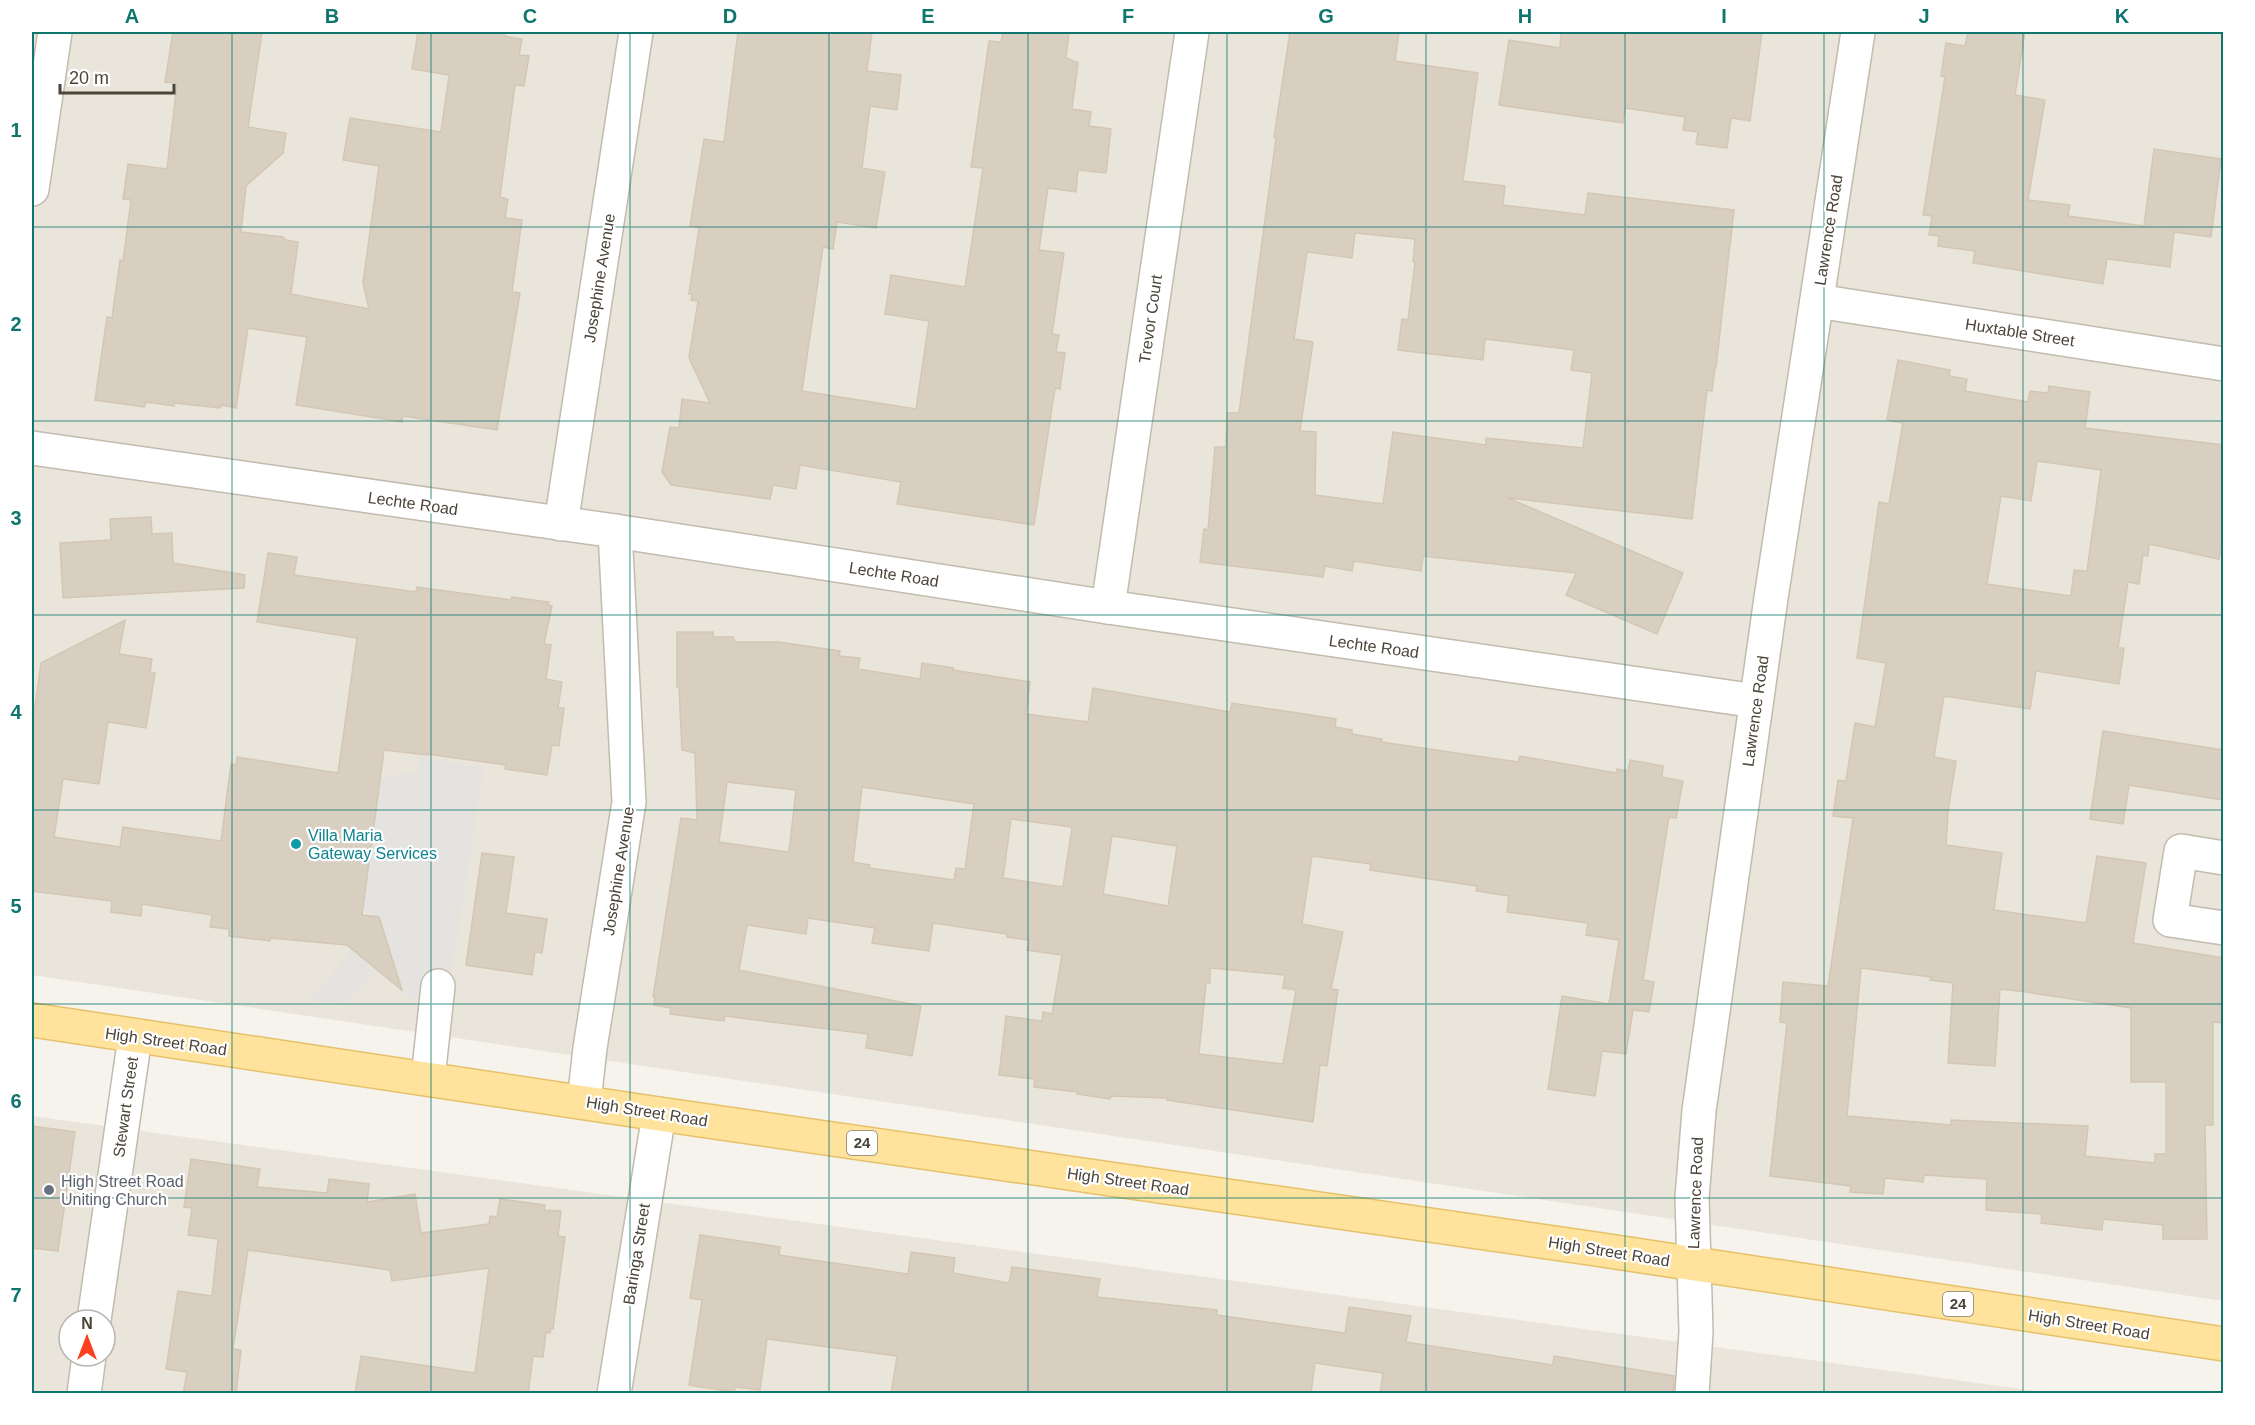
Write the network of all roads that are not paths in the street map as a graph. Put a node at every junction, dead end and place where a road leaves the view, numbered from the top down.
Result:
1 (55, 32) edge
2 (636, 32) edge
3 (1192, 32) edge
4 (1858, 32) edge
5 (32, 189) edge
6 (1816, 301) junction
7 (2223, 364) edge
8 (32, 448) edge
9 (561, 524) junction
10 (615, 531) junction
11 (1108, 607) junction
12 (1756, 701) junction
13 (2223, 858) edge
14 (2223, 928) edge
15 (438, 986) dead end
16 (32, 1020) edge
17 (135, 1037) junction
18 (428, 1078) junction
19 (584, 1102) junction
20 (659, 1114) junction
21 (1693, 1264) junction
22 (96, 1308) edge
23 (2223, 1344) edge
24 (87, 1368) edge
25 (84, 1394) edge
26 (614, 1394) edge
27 (1692, 1394) edge

1 - 5 street
2 - 9 street, Josephine Avenue
3 - 11 street, Trevor Court
4 - 6 street, Lawrence Road
6 - 7 street, Huxtable Street
6 - 12 street, Lawrence Road
8 - 9 street, Lechte Road
9 - 10 street, Lechte Road
10 - 11 street, Lechte Road
10 - 19 street, Josephine Avenue
11 - 12 street, Lechte Road
12 - 21 street, Lawrence Road
13 - 14 street
15 - 18 street
16 - 17 main road, High Street Road / 24
17 - 18 main road, High Street Road / 24
17 - 22 street, Stewart Street
18 - 19 main road, High Street Road / 24
19 - 20 main road, High Street Road / 24
20 - 21 main road, High Street Road / 24
20 - 26 street, Baringa Street
21 - 23 main road, High Street Road / 24
21 - 27 street, Lawrence Road
24 - 25 street

